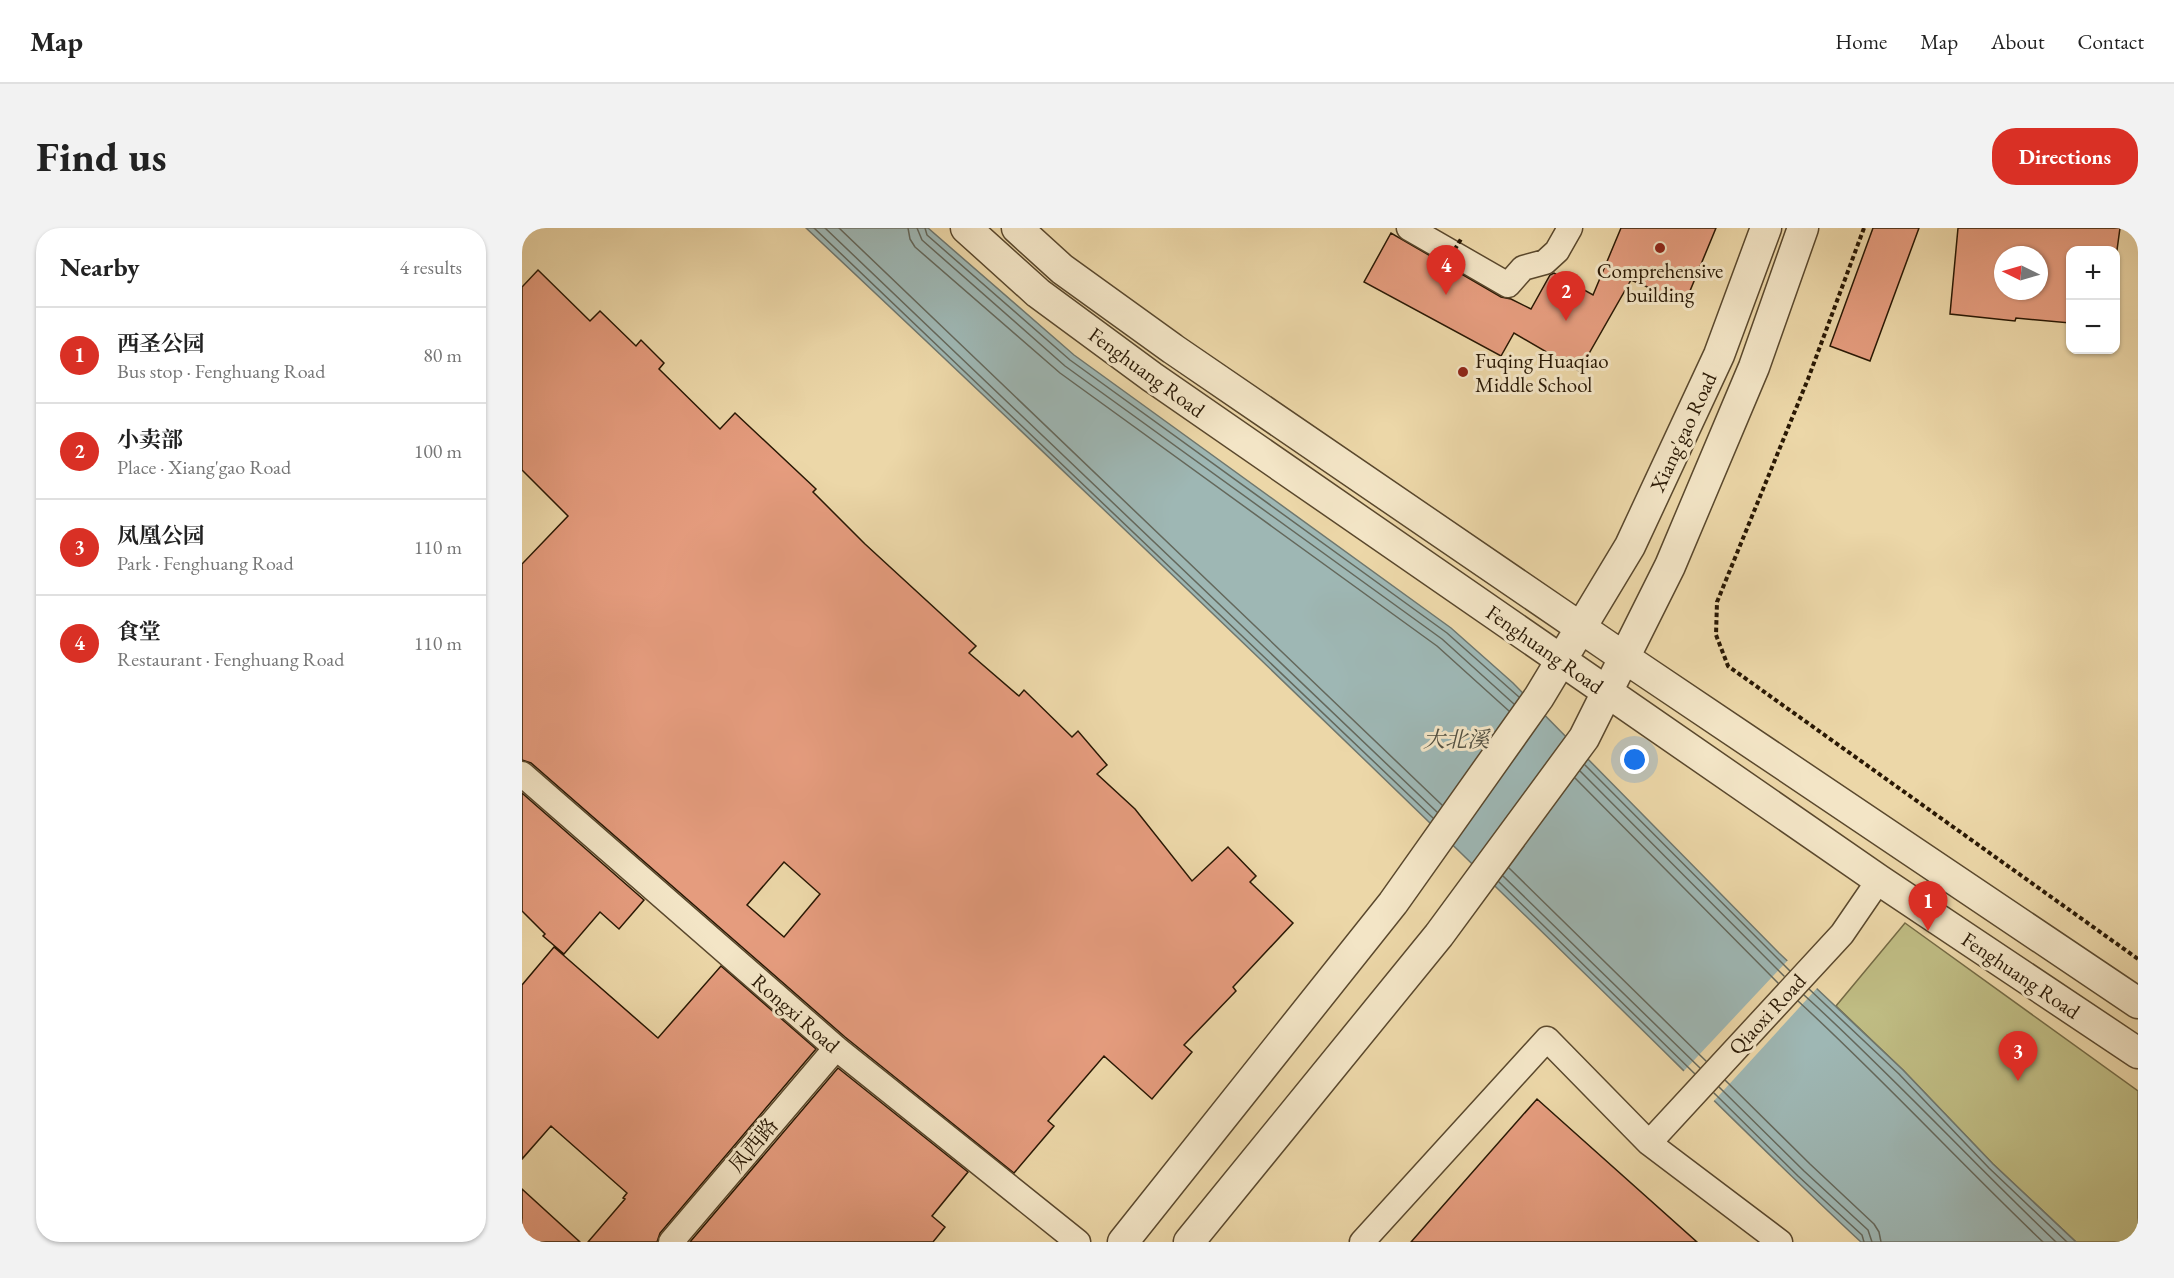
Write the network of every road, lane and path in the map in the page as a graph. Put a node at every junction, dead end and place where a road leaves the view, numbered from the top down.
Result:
1 (966, 228) edge
2 (1017, 228) edge
3 (1409, 228) edge
4 (1570, 228) edge
5 (1766, 228) edge
6 (1803, 228) edge
7 (1864, 228) edge
8 (1461, 239) dead end
9 (1443, 269) dead end
10 (1582, 627) junction
11 (1625, 658) junction
12 (1562, 660) junction
13 (1606, 692) junction
14 (522, 774) edge
15 (1880, 880) junction
16 (2138, 959) edge
17 (2138, 1003) edge
18 (836, 1048) junction
19 (2138, 1053) edge
20 (1654, 1136) junction
21 (671, 1242) edge
22 (1078, 1242) edge
23 (1123, 1242) edge
24 (1189, 1242) edge
25 (1362, 1242) edge
26 (1780, 1242) edge

1 - 12 street, Fenghuang Road
2 - 10 street, Fenghuang Road
3 - 4 street
5 - 10 street, Xiang'gao Road
6 - 11 street
7 - 16 path
8 - 9 path, bridge
10 - 11 street, Fenghuang Road
10 - 12 street, Xiang'gao Road
11 - 13 street
11 - 17 street, Fenghuang Road
12 - 13 street, Fenghuang Road
12 - 23 street, Xiang'gao Road
13 - 15 street, Fenghuang Road
13 - 24 street
14 - 18 street, Rongxi Road
15 - 19 street, Fenghuang Road
15 - 20 street, Qiaoxi Road
18 - 21 street, 凤西路
18 - 22 street, Rongxi Road
20 - 25 street
20 - 26 street

